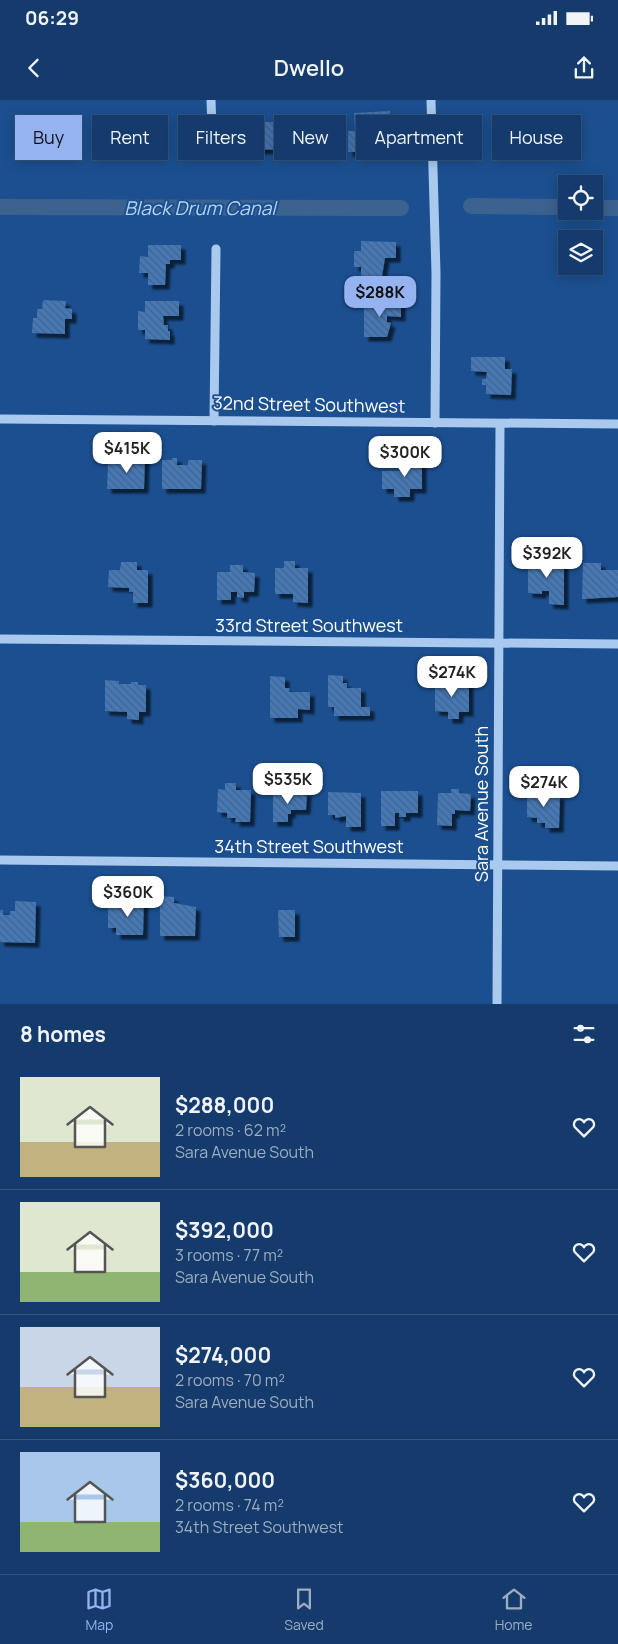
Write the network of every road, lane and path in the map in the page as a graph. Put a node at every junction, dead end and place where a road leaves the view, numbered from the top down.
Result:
1 (211, 100) edge
2 (431, 100) edge
3 (212, 115) edge
4 (216, 249) dead end
5 (0, 419) edge
6 (214, 420) junction
7 (435, 423) junction
8 (500, 424) junction
9 (618, 424) edge
10 (0, 639) edge
11 (499, 643) junction
12 (618, 644) edge
13 (0, 860) edge
14 (498, 864) junction
15 (618, 866) edge
16 (497, 1004) edge

1 - 3 street
2 - 7 street
4 - 6 street
5 - 6 street, 32nd Street Southwest
6 - 7 street, 32nd Street Southwest
7 - 8 street, 32nd Street Southwest
8 - 9 street, 32nd Street Southwest
8 - 11 street, Sara Avenue South
10 - 11 street, 33rd Street Southwest
11 - 12 street, 33rd Street Southwest
11 - 14 street, Sara Avenue South
13 - 14 street, 34th Street Southwest
14 - 15 street, 34th Street Southwest
14 - 16 street, Sara Avenue South

